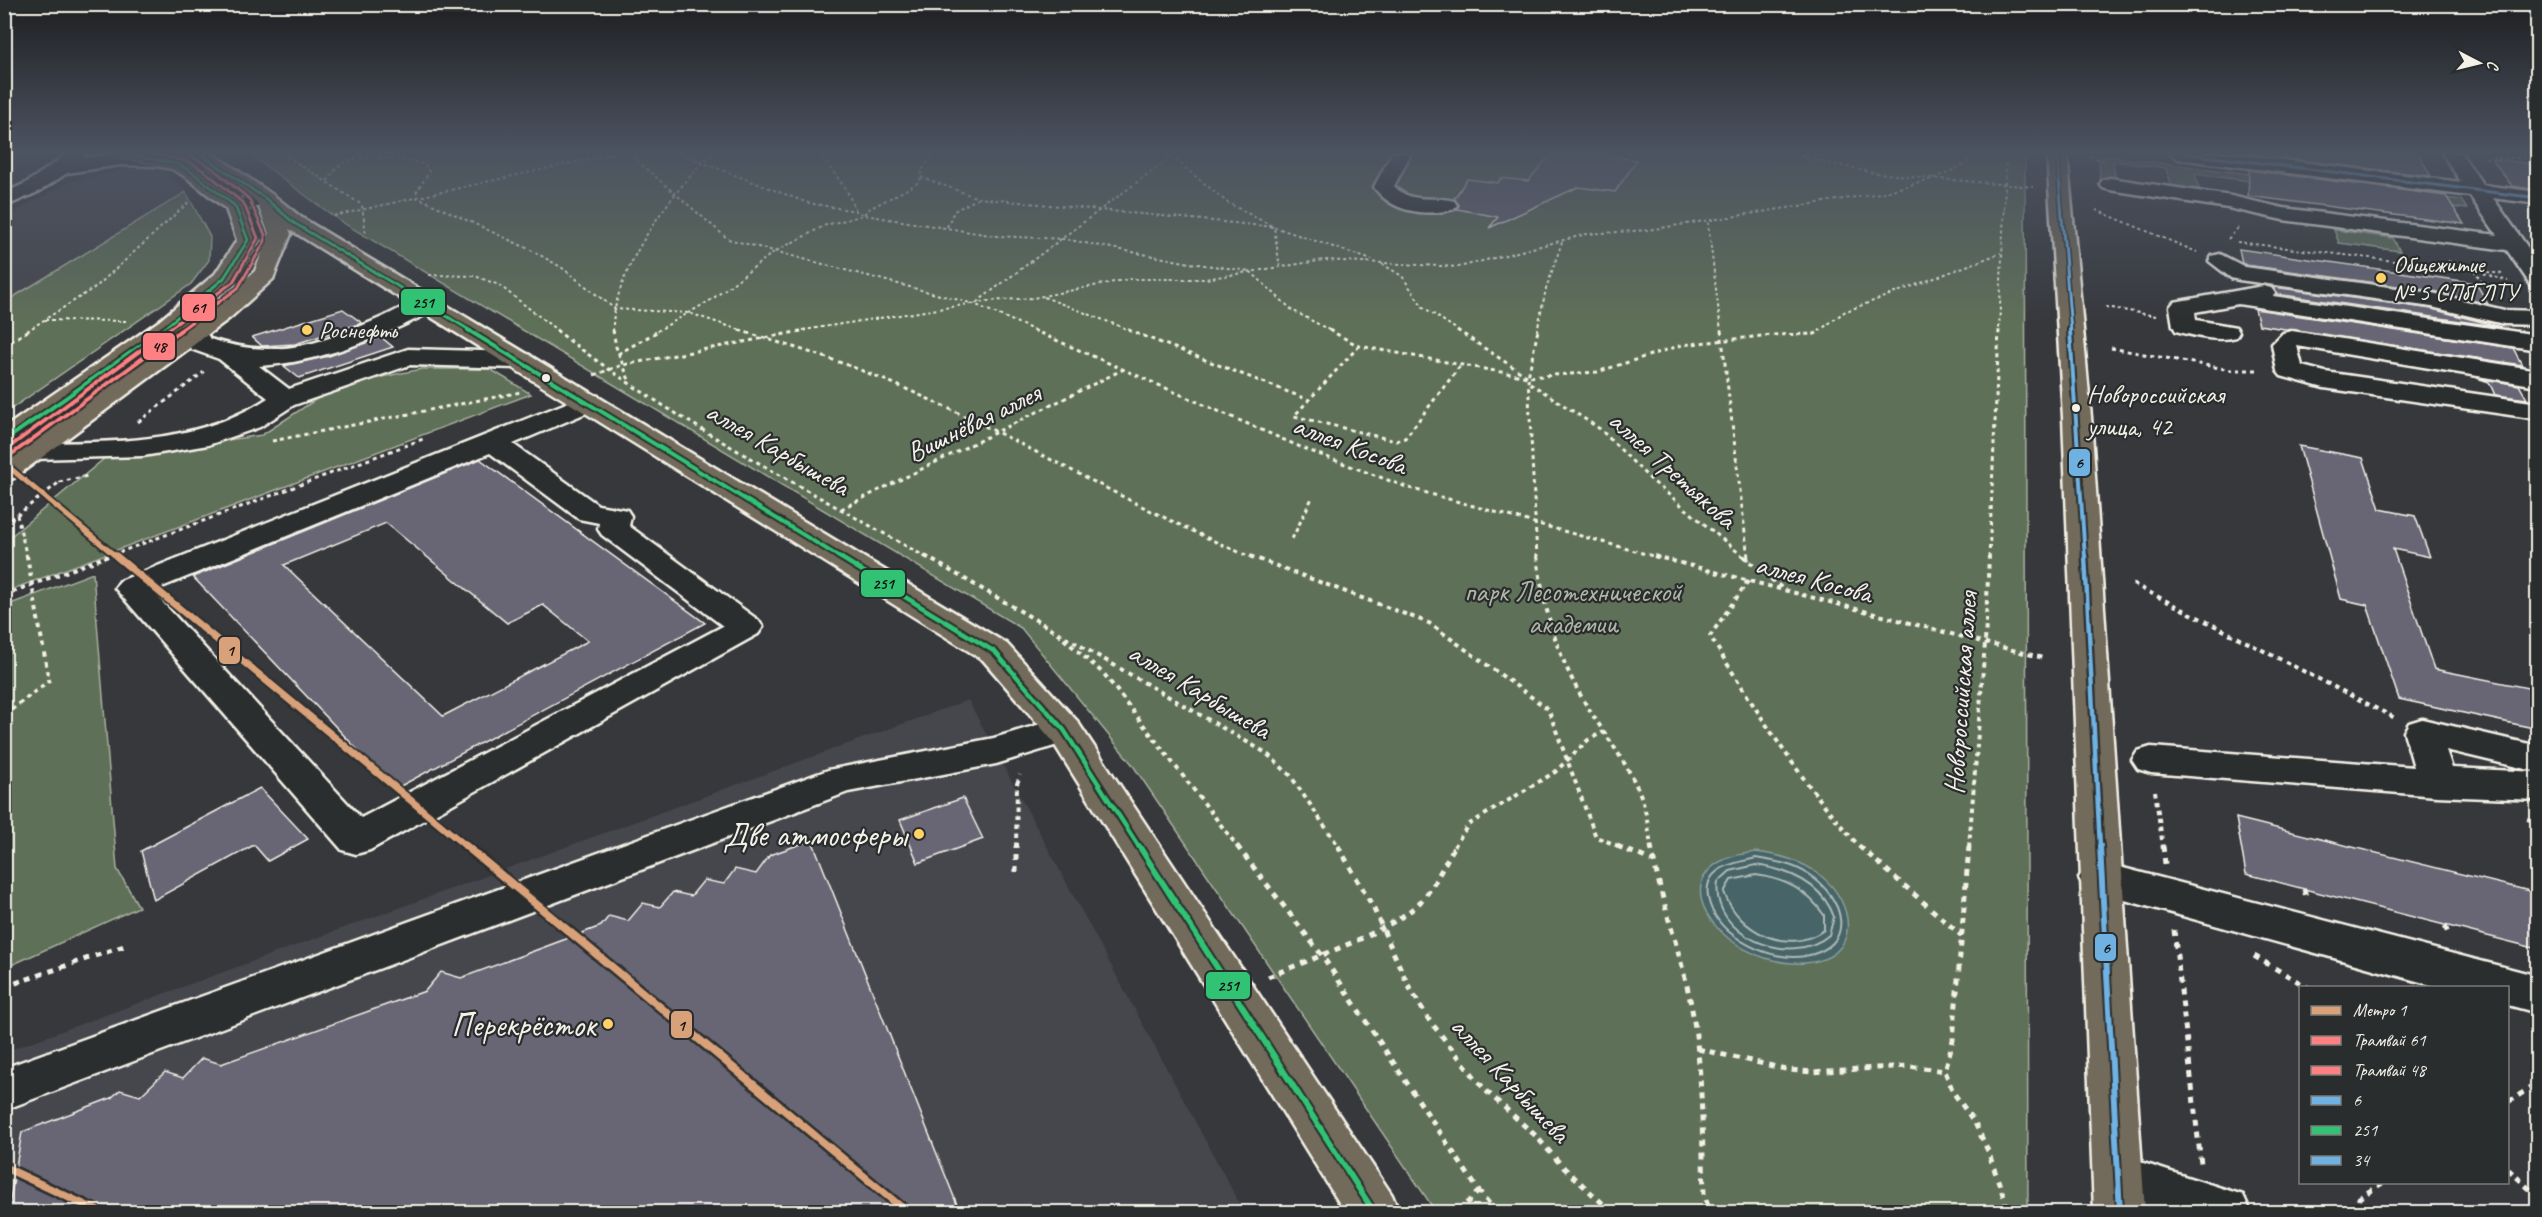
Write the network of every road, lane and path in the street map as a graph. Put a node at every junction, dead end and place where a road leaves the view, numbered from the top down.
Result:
1 (181, 210) edge
2 (250, 210) edge
3 (257, 210) edge
4 (266, 210) edge
5 (363, 210) joint
6 (445, 210) edge
7 (665, 210) edge
8 (695, 210) edge
9 (849, 210) edge
10 (867, 210) edge
11 (956, 210) edge
12 (1081, 210) edge
13 (1103, 210) edge
14 (1241, 210) edge
15 (1784, 210) edge
16 (2004, 210) edge
17 (2062, 210) edge
18 (2096, 210) dead end
19 (2241, 210) edge
20 (2489, 210) edge
21 (856, 211) joint
22 (1100, 212) junction
23 (864, 216) junction
24 (327, 218) dead end
25 (1708, 222) junction
26 (947, 227) junction
27 (1274, 227) junction
28 (1064, 239) junction
29 (371, 241) dead end
30 (1562, 242) junction
31 (2513, 244) junction
32 (2224, 251) junction
33 (774, 252) junction
34 (2001, 253) junction
35 (1378, 262) junction
36 (1280, 268) junction
37 (2474, 270) junction
38 (1250, 271) junction
39 (2531, 275) edge
40 (2309, 284) junction
41 (425, 289) junction
42 (2389, 294) junction
43 (2490, 294) dead end
44 (1041, 296) junction
45 (2240, 298) junction
46 (974, 304) junction
47 (2106, 307) dead end
48 (615, 309) junction
49 (689, 313) junction
50 (2538, 318) edge
51 (44, 320) junction
52 (134, 321) dead end
53 (2184, 321) junction
54 (2402, 323) junction
55 (379, 329) junction
56 (2227, 332) dead end
57 (194, 333) junction
58 (760, 337) junction
59 (1722, 342) junction
60 (2538, 343) edge
61 (4, 346) edge
62 (1359, 346) junction
63 (2112, 348) dead end
64 (229, 354) junction
65 (618, 354) junction
66 (408, 357) junction
67 (623, 365) junction
68 (1460, 366) junction
69 (612, 369) junction
70 (1123, 369) junction
71 (2290, 371) junction
72 (524, 376) junction
73 (1528, 377) junction
74 (629, 381) junction
75 (2535, 382) edge
76 (1530, 383) junction
77 (588, 390) junction
78 (285, 399) junction
79 (1309, 400) junction
80 (2538, 411) edge
81 (996, 433) junction
82 (434, 435) dead end
83 (4, 441) edge
84 (271, 442) dead end
85 (493, 442) junction
86 (33, 451) junction
87 (4, 472) edge
88 (94, 475) dead end
89 (59, 482) dead end
90 (1312, 496) dead end
91 (841, 509) junction
92 (17, 515) dead end
93 (1535, 525) junction
94 (1292, 539) dead end
95 (1748, 561) junction
96 (1748, 581) junction
97 (33, 584) junction
98 (2133, 584) dead end
99 (1786, 591) junction
100 (4, 595) edge
101 (1051, 628) junction
102 (1985, 644) junction
103 (2043, 658) dead end
104 (4, 715) edge
105 (1603, 732) junction
106 (2422, 732) junction
107 (1048, 735) junction
108 (2538, 759) edge
109 (2151, 760) joint
110 (1568, 762) junction
111 (2437, 782) junction
112 (2538, 786) edge
113 (1653, 861) junction
114 (1016, 872) dead end
115 (2100, 878) junction
116 (2170, 897) junction
117 (1382, 928) junction
118 (1963, 937) junction
119 (127, 945) dead end
120 (1321, 954) junction
121 (1264, 978) dead end
122 (2504, 986) edge
123 (4, 987) edge
124 (2509, 987) edge
125 (2538, 995) edge
126 (1698, 1049) junction
127 (1945, 1071) junction
128 (2538, 1083) edge
129 (4, 1089) edge
130 (2509, 1101) edge
131 (2509, 1170) edge
132 (2381, 1184) edge
133 (1479, 1191) junction
134 (2119, 1196) edge
135 (2538, 1197) edge
136 (2215, 1209) edge
137 (1374, 1212) edge
138 (1458, 1212) edge
139 (1496, 1212) edge
140 (1612, 1212) edge
141 (1710, 1212) edge
142 (2009, 1212) edge
143 (2357, 1212) edge

1 - 51 path
2 - 83 main road
3 - 57 main road
4 - 41 main road
5 - 24 path
5 - 29 path
6 - 48 path
7 - 48 path
8 - 33 path, аллея Косова
9 - 21 path
10 - 23 path
11 - 26 path
12 - 22 path
13 - 22 path
14 - 27 path
15 - 25 path
16 - 34 path, Новороссийская аллея
17 - 115 main road
18 - 32 path
19 - 31 street
20 - 31 street
21 - 23 path
22 - 27 path
22 - 28 path
23 - 26 path
23 - 33 path
25 - 30 path
25 - 59 path
26 - 28 path
27 - 35 path
27 - 36 path
28 - 38 path
28 - 46 path
30 - 35 path
30 - 73 path
31 - 39 street
32 - 37 path
32 - 40 street
33 - 46 path, аллея Косова
33 - 49 path
34 - 59 path
34 - 102 path, Новороссийская аллея
35 - 36 path
35 - 73 path
36 - 38 path
37 - 39 path
37 - 39 path
37 - 43 path
38 - 44 path
38 - 62 path
40 - 42 street
40 - 45 street
41 - 55 street
41 - 69 path, аллея Карбышева
41 - 72 main road
42 - 50 street
42 - 54 street
44 - 46 path
44 - 79 path
45 - 53 street
45 - 54 street
46 - 58 path
46 - 70 path, аллея Косова
47 - 53 path
48 - 49 path
48 - 65 path
49 - 58 path
49 - 65 path
51 - 52 path
51 - 61 path
53 - 56 street
54 - 60 street
55 - 64 street
55 - 66 street
57 - 64 street
57 - 86 main road
58 - 67 path
58 - 81 path
59 - 73 path
59 - 95 path
62 - 68 path
62 - 79 path
63 - 71 path
64 - 78 street
65 - 67 path
66 - 72 street
66 - 78 street
67 - 69 path
67 - 74 path
68 - 73 path
68 - 79 path
69 - 74 path, аллея Карбышева
69 - 77 path
70 - 81 path, Вишнёвая аллея
70 - 93 path, аллея Косова
71 - 75 street
71 - 80 street
72 - 77 main road
72 - 84 path
73 - 76 path
74 - 91 path, аллея Карбышева
76 - 93 path
76 - 95 path, аллея Третьякова
77 - 85 street
77 - 107 main road
78 - 86 street
81 - 91 path, Вишнёвая аллея
81 - 110 path
82 - 97 path
85 - 85 street
86 - 87 main road
88 - 89 path
90 - 94 path
91 - 101 path, аллея Карбышева
92 - 97 path
93 - 96 path, аллея Косова
93 - 105 path
95 - 99 path, аллея Третьякова
96 - 99 path, аллея Косова
96 - 118 path
97 - 100 path
97 - 104 path
98 - 106 path
99 - 102 path, аллея Косова
101 - 117 path, аллея Карбышева
101 - 120 path
102 - 103 path, аллея Косова
102 - 118 path, Новороссийская аллея
105 - 110 path
105 - 113 path
106 - 108 street
106 - 111 street
107 - 114 path
107 - 129 street
107 - 137 main road
109 - 111 street
109 - 116 path
110 - 113 path
110 - 117 path
111 - 112 street
113 - 126 path
115 - 116 street
115 - 134 main road
116 - 122 street
116 - 136 path
117 - 120 path
117 - 140 path, аллея Карбышева
118 - 127 path, Новороссийская аллея
119 - 123 path
120 - 121 path
120 - 133 path
124 - 125 street
126 - 127 path
126 - 141 path
127 - 142 path
128 - 130 path
131 - 135 path
132 - 143 path
133 - 138 path
133 - 139 path
134 - 136 street

